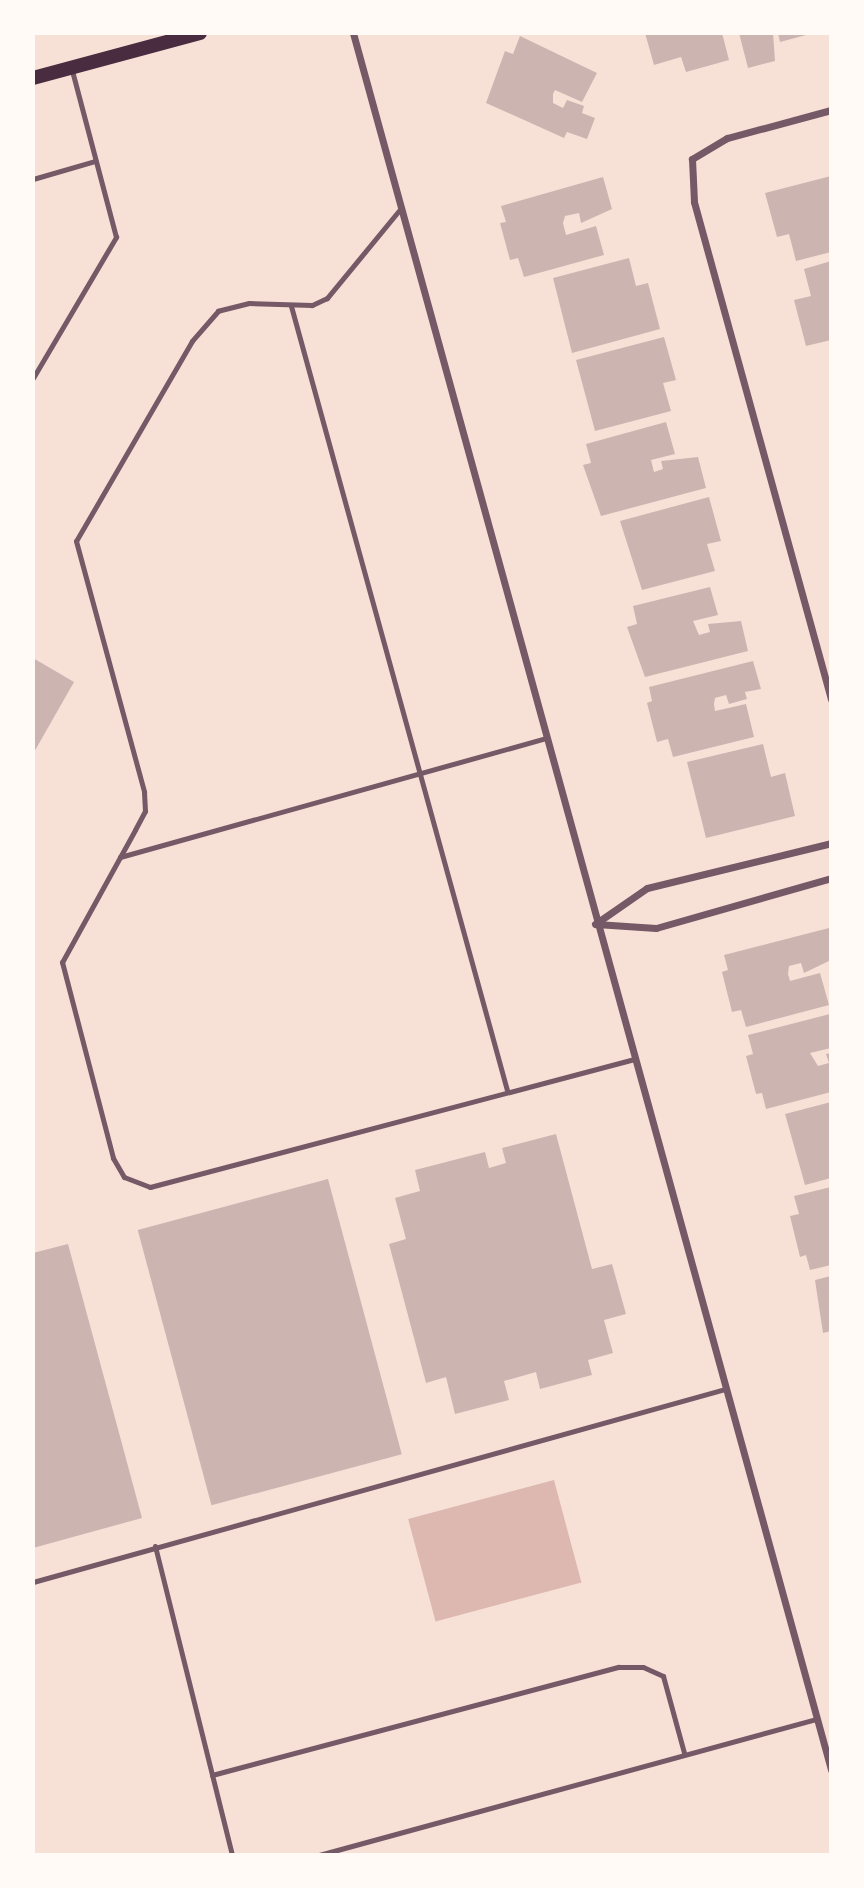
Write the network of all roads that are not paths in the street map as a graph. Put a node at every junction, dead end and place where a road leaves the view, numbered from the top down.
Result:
1 (200, 33) edge
2 (352, 33) edge
3 (71, 68) junction
4 (33, 78) edge
5 (831, 110) edge
6 (95, 161) junction
7 (33, 179) edge
8 (403, 205) junction
9 (291, 306) junction
10 (33, 378) edge
11 (831, 699) edge
12 (545, 738) junction
13 (420, 772) junction
14 (831, 843) edge
15 (120, 857) junction
16 (831, 878) edge
17 (595, 924) junction
18 (633, 1059) junction
19 (507, 1090) junction
20 (726, 1389) junction
21 (155, 1546) junction
22 (33, 1582) edge
23 (816, 1719) junction
24 (684, 1753) junction
25 (831, 1770) edge
26 (212, 1775) junction
27 (232, 1855) edge
28 (319, 1855) edge

1 - 3 main road
2 - 8 street
3 - 4 main road
3 - 6 lane
5 - 11 street
6 - 7 lane
6 - 10 lane
8 - 9 lane
8 - 12 street
9 - 13 lane
9 - 15 lane
12 - 13 lane
12 - 17 street
13 - 15 lane
13 - 19 lane
14 - 17 street
15 - 19 lane
16 - 17 street
17 - 18 street
18 - 19 lane
18 - 20 street
20 - 21 lane
20 - 23 street
21 - 22 lane
21 - 26 lane
23 - 24 lane
23 - 25 street
24 - 26 lane
24 - 28 lane
26 - 27 lane

